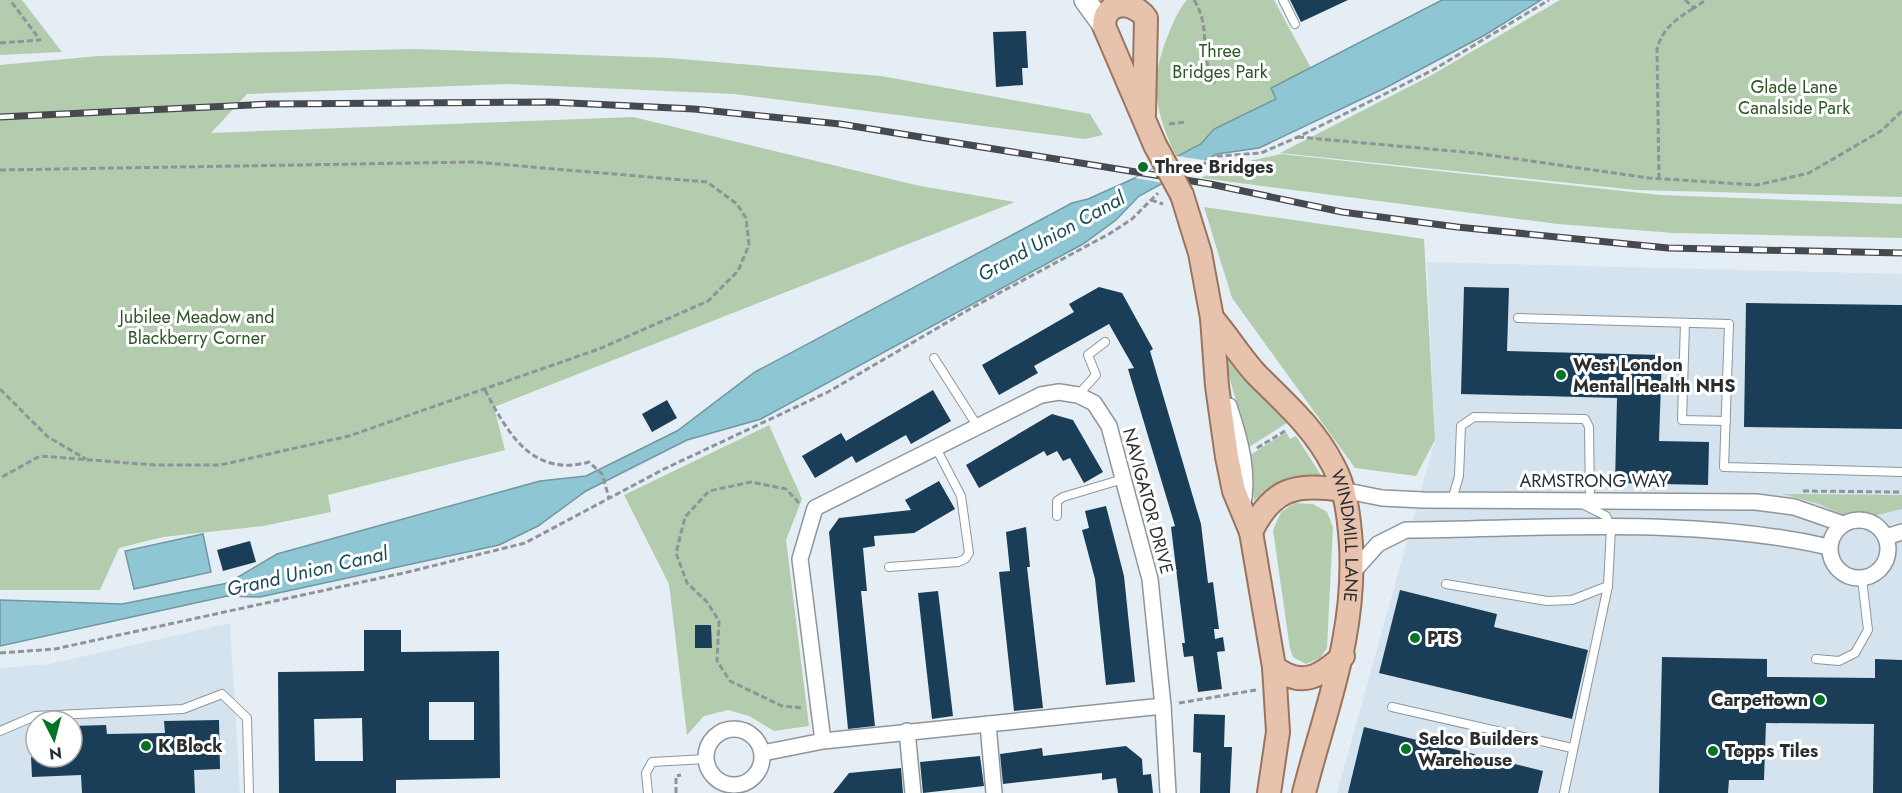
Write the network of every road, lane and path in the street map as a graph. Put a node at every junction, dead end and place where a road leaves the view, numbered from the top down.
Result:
1 (10, 0) edge
2 (1084, 0) edge
3 (1194, 0) edge
4 (1283, 0) edge
5 (1549, 0) edge
6 (1685, 0) edge
7 (1706, 0) edge
8 (1119, 2) edge
9 (1694, 8) junction
10 (1149, 16) edge
11 (1295, 24) dead end
12 (1106, 31) junction
13 (0, 43) edge
14 (1215, 84) dead end
15 (1902, 111) edge
16 (1185, 122) dead end
17 (1153, 128) junction
18 (1298, 137) junction
19 (1209, 161) dead end
20 (0, 170) edge
21 (1659, 179) junction
22 (1173, 192) junction
23 (1212, 318) junction
24 (1518, 318) dead end
25 (1685, 323) junction
26 (1105, 342) dead end
27 (934, 358) dead end
28 (0, 389) edge
29 (484, 390) junction
30 (1078, 395) junction
31 (1726, 421) junction
32 (978, 427) junction
33 (1290, 428) dead end
34 (936, 448) junction
35 (1253, 451) dead end
36 (87, 460) junction
37 (1902, 472) edge
38 (0, 478) edge
39 (1123, 479) junction
40 (1342, 490) junction
41 (1798, 491) dead end
42 (1902, 492) edge
43 (609, 498) junction
44 (1452, 501) junction
45 (1584, 501) junction
46 (1057, 516) dead end
47 (812, 517) junction
48 (1843, 524) junction
49 (1611, 528) junction
50 (1251, 532) junction
51 (1902, 532) edge
52 (1886, 537) junction
53 (1829, 547) junction
54 (889, 567) dead end
55 (1352, 573) junction
56 (1862, 579) junction
57 (1446, 584) dead end
58 (1608, 586) junction
59 (0, 653) edge
60 (1343, 656) junction
61 (1816, 659) dead end
62 (1275, 677) junction
63 (1163, 706) junction
64 (1392, 707) dead end
65 (818, 709) junction
66 (988, 724) junction
67 (0, 730) edge
68 (907, 731) junction
69 (823, 741) junction
70 (1572, 748) junction
71 (763, 753) junction
72 (707, 764) junction
73 (739, 789) edge
74 (249, 793) edge
75 (648, 793) edge
76 (676, 793) edge
77 (913, 793) edge
78 (994, 793) edge
79 (1168, 793) edge
80 (1269, 793) edge
81 (1304, 793) edge
82 (1564, 793) edge

1 - 13 path
2 - 12 main road, WINDMILL LANE
3 - 14 path
4 - 11 lane
5 - 18 path
6 - 9 path
7 - 9 path
8 - 10 main road
8 - 12 main road
9 - 21 path
10 - 12 main road
10 - 17 main road, WINDMILL LANE
12 - 17 main road, WINDMILL LANE
15 - 21 path
16 - 17 path
17 - 22 main road, WINDMILL LANE, bridge
18 - 19 path
18 - 21 path
20 - 29 path
22 - 23 main road, WINDMILL LANE
22 - 43 path
23 - 40 main road, WINDMILL LANE
23 - 50 main road, WINDMILL LANE
24 - 25 lane
25 - 31 lane
25 - 31 lane
26 - 30 lane
27 - 32 lane
28 - 36 path
29 - 36 path
29 - 43 path
30 - 32 street
30 - 39 street, NAVIGATOR DRIVE
31 - 37 lane
32 - 34 street
33 - 35 path
34 - 47 street
34 - 54 lane
36 - 38 path
39 - 46 lane
39 - 63 street, NAVIGATOR DRIVE
40 - 44 street, ARMSTRONG WAY
40 - 50 main road
40 - 55 main road, WINDMILL LANE
41 - 42 path
43 - 59 path
44 - 45 street, ARMSTRONG WAY
44 - 45 lane
45 - 48 street, ARMSTRONG WAY
45 - 49 lane
47 - 65 street
47 - 65 path
48 - 52 street, ARMSTRONG WAY
48 - 53 street
49 - 53 street
49 - 55 street
49 - 58 lane
50 - 62 main road, WINDMILL LANE
51 - 52 street
52 - 56 street
53 - 56 street
55 - 60 main road, WINDMILL LANE
56 - 61 lane
57 - 58 lane
58 - 70 lane
60 - 62 main road
60 - 81 main road, WINDMILL LANE
62 - 63 path
62 - 80 main road, WINDMILL LANE
63 - 66 street
63 - 79 street, NAVIGATOR DRIVE
64 - 70 lane
65 - 69 street
66 - 68 street
66 - 78 street
67 - 74 lane
68 - 69 street
68 - 77 street
69 - 71 street
70 - 82 lane
71 - 72 street
71 - 73 street
72 - 73 street
72 - 75 lane
72 - 76 path

